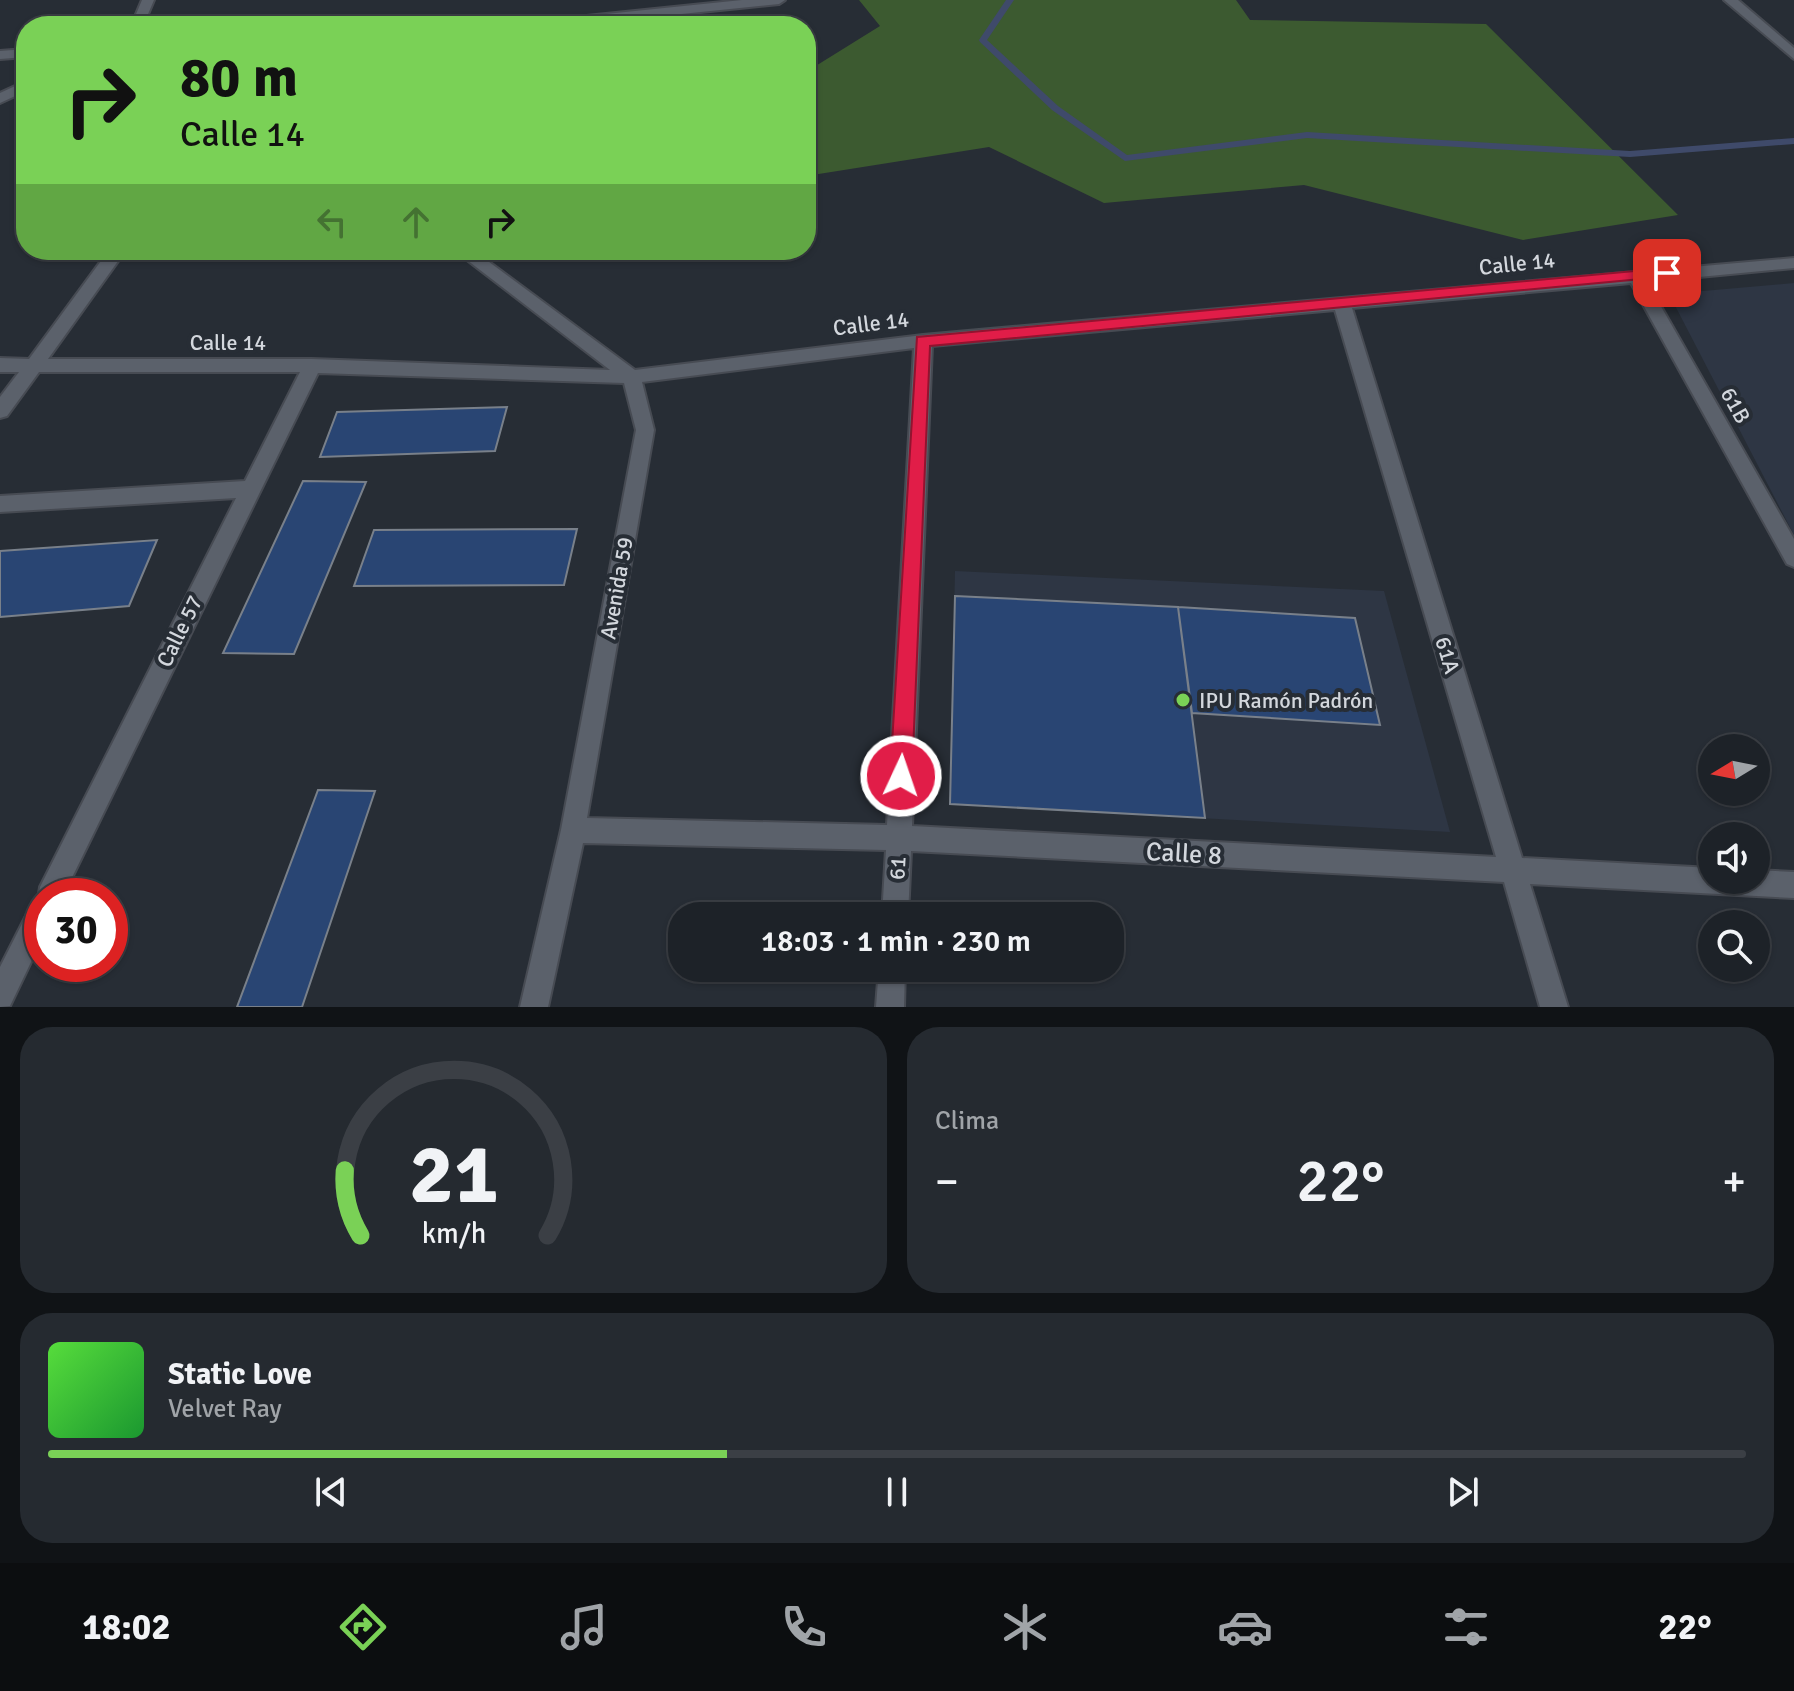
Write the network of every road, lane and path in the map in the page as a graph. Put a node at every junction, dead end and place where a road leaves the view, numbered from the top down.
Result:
1 (779, 0) edge
2 (1730, 0) edge
3 (615, 16) edge
4 (1794, 55) edge
5 (111, 260) edge
6 (475, 260) edge
7 (1794, 263) edge
8 (1635, 275) junction
9 (1342, 304) junction
10 (923, 341) junction
11 (0, 365) edge
12 (34, 365) junction
13 (312, 366) junction
14 (632, 377) junction
15 (0, 411) edge
16 (249, 489) junction
17 (0, 504) edge
18 (1788, 538) edge
19 (1794, 558) edge
20 (573, 830) junction
21 (898, 838) junction
22 (1513, 869) junction
23 (58, 878) edge
24 (1794, 885) edge
25 (896, 902) edge
26 (24, 947) edge
27 (891, 982) edge
28 (0, 996) edge
29 (534, 1007) edge
30 (890, 1007) edge
31 (1554, 1007) edge

1 - 3 street
2 - 4 street
5 - 12 street
6 - 14 street
7 - 8 street, Calle 14
8 - 9 street, Calle 14
8 - 18 street, 61B
9 - 10 street, Calle 14
9 - 22 street, 61A
10 - 14 street, Calle 14
10 - 21 street, 61
11 - 12 street, Calle 14
12 - 13 street, Calle 14
12 - 15 street
13 - 14 street, Calle 14
13 - 16 street, Calle 57
14 - 20 street, Avenida 59
16 - 17 street
16 - 23 street, Calle 57
18 - 19 street, 61B
20 - 21 street, Calle 8
20 - 29 street, Avenida 59
21 - 22 street, Calle 8
21 - 25 street, 61
22 - 24 street, Calle 8
22 - 31 street, 61A
26 - 28 street
27 - 30 street

